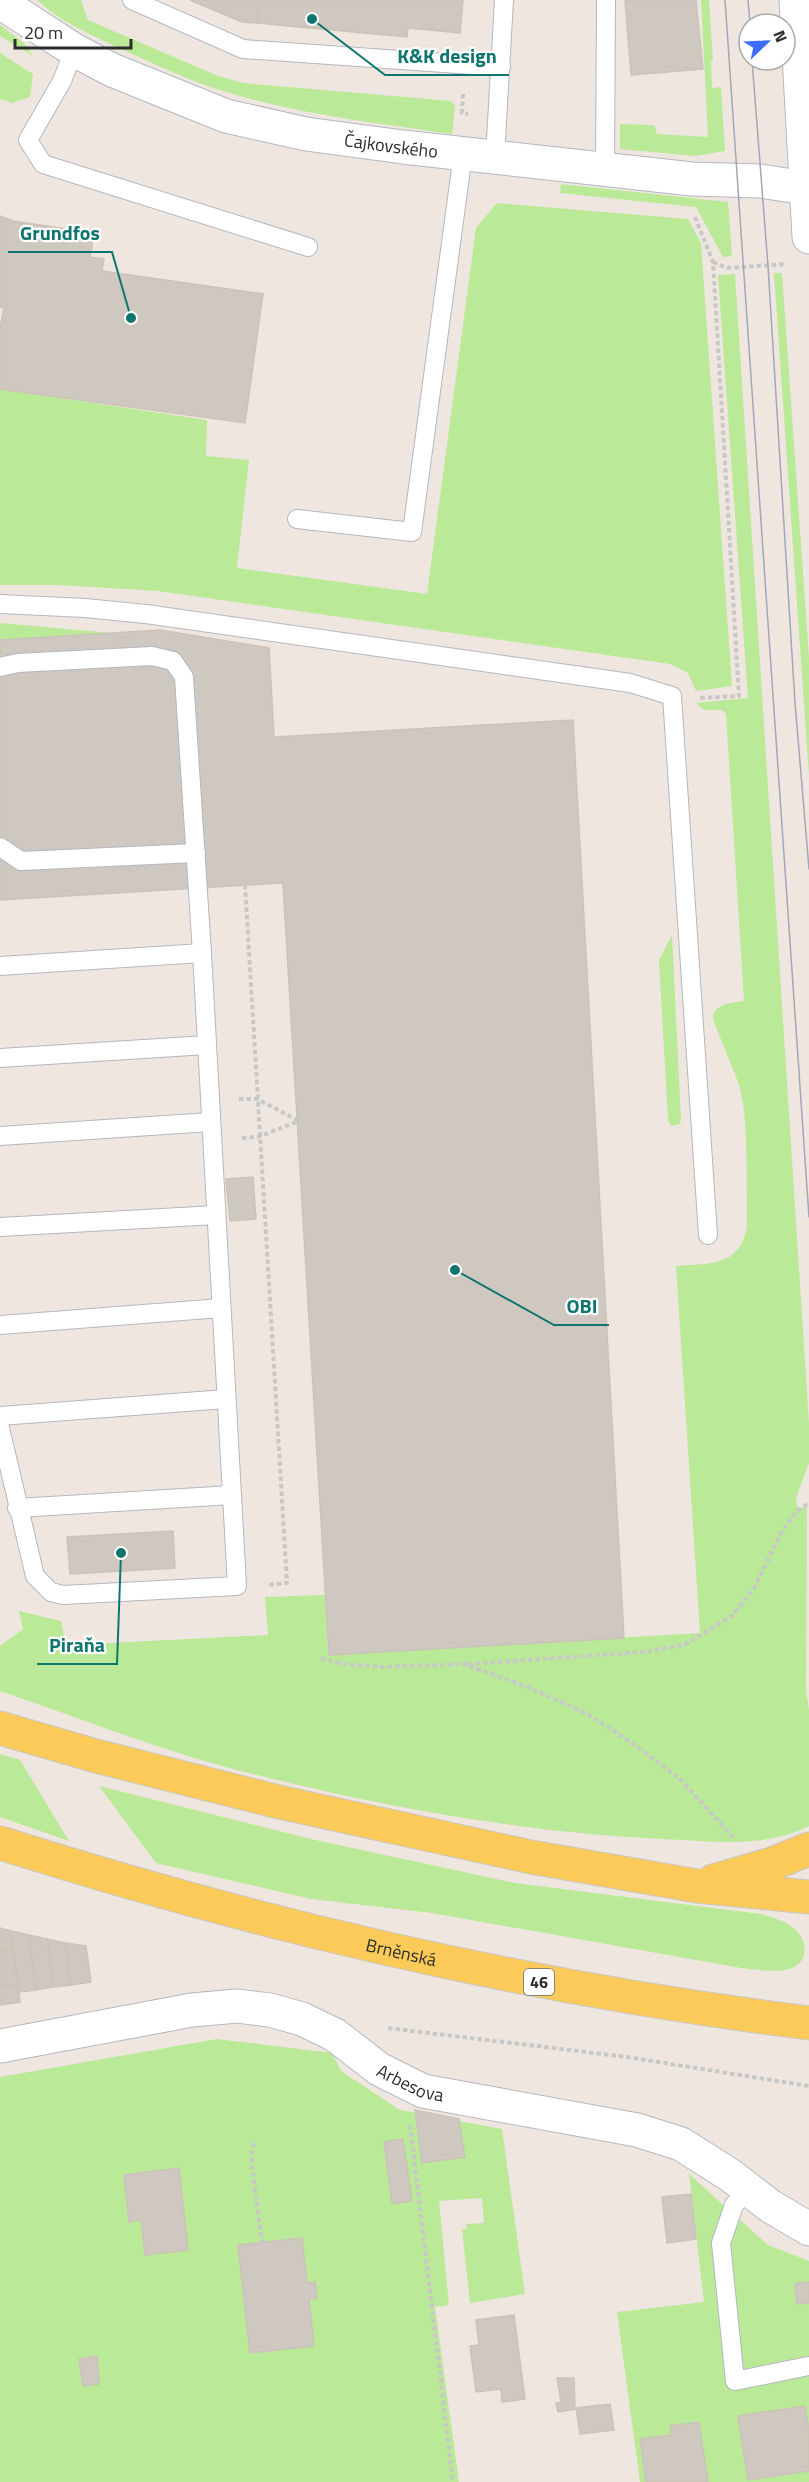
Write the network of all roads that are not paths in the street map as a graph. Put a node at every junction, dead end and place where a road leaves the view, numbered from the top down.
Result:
1 (132, 0) edge
2 (504, 0) edge
3 (606, 0) edge
4 (796, 0) edge
5 (0, 2) edge
6 (75, 50) junction
7 (501, 67) junction
8 (479, 155) junction
9 (605, 167) junction
10 (807, 189) edge
11 (809, 237) edge
12 (309, 247) dead end
13 (297, 519) dead end
14 (0, 604) edge
15 (0, 667) edge
16 (0, 847) edge
17 (196, 853) junction
18 (202, 953) junction
19 (0, 966) edge
20 (207, 1045) junction
21 (0, 1058) edge
22 (211, 1131) junction
23 (0, 1136) edge
24 (216, 1215) junction
25 (0, 1227) edge
26 (708, 1235) dead end
27 (221, 1308) junction
28 (0, 1325) edge
29 (226, 1399) junction
30 (0, 1416) edge
31 (0, 1428) edge
32 (232, 1495) junction
33 (17, 1508) junction
34 (0, 1728) edge
35 (0, 1843) edge
36 (809, 1849) edge
37 (696, 1886) junction
38 (809, 1897) edge
39 (809, 2023) edge
40 (0, 2046) edge
41 (748, 2188) junction
42 (809, 2229) edge
43 (808, 2366) edge

1 - 7 lane
2 - 7 lane
3 - 9 lane
4 - 10 street
5 - 6 street, Čajkovského
6 - 8 street, Čajkovského
6 - 12 lane
7 - 8 lane
8 - 9 street, Čajkovského
8 - 13 lane
9 - 10 street, Čajkovského
10 - 11 street
14 - 26 lane
15 - 17 lane
16 - 17 lane
17 - 18 lane
18 - 19 lane
18 - 20 lane
20 - 21 lane
20 - 22 lane
22 - 23 lane
22 - 24 lane
24 - 25 lane
24 - 27 lane
27 - 28 lane
27 - 29 lane
29 - 30 lane
29 - 32 lane
31 - 33 lane
32 - 33 lane
32 - 33 lane
34 - 37 main road
35 - 39 main road, Brněnská / 46
36 - 37 main road
37 - 38 main road
40 - 41 street, Arbesova
41 - 42 street, Arbesova
41 - 43 lane

